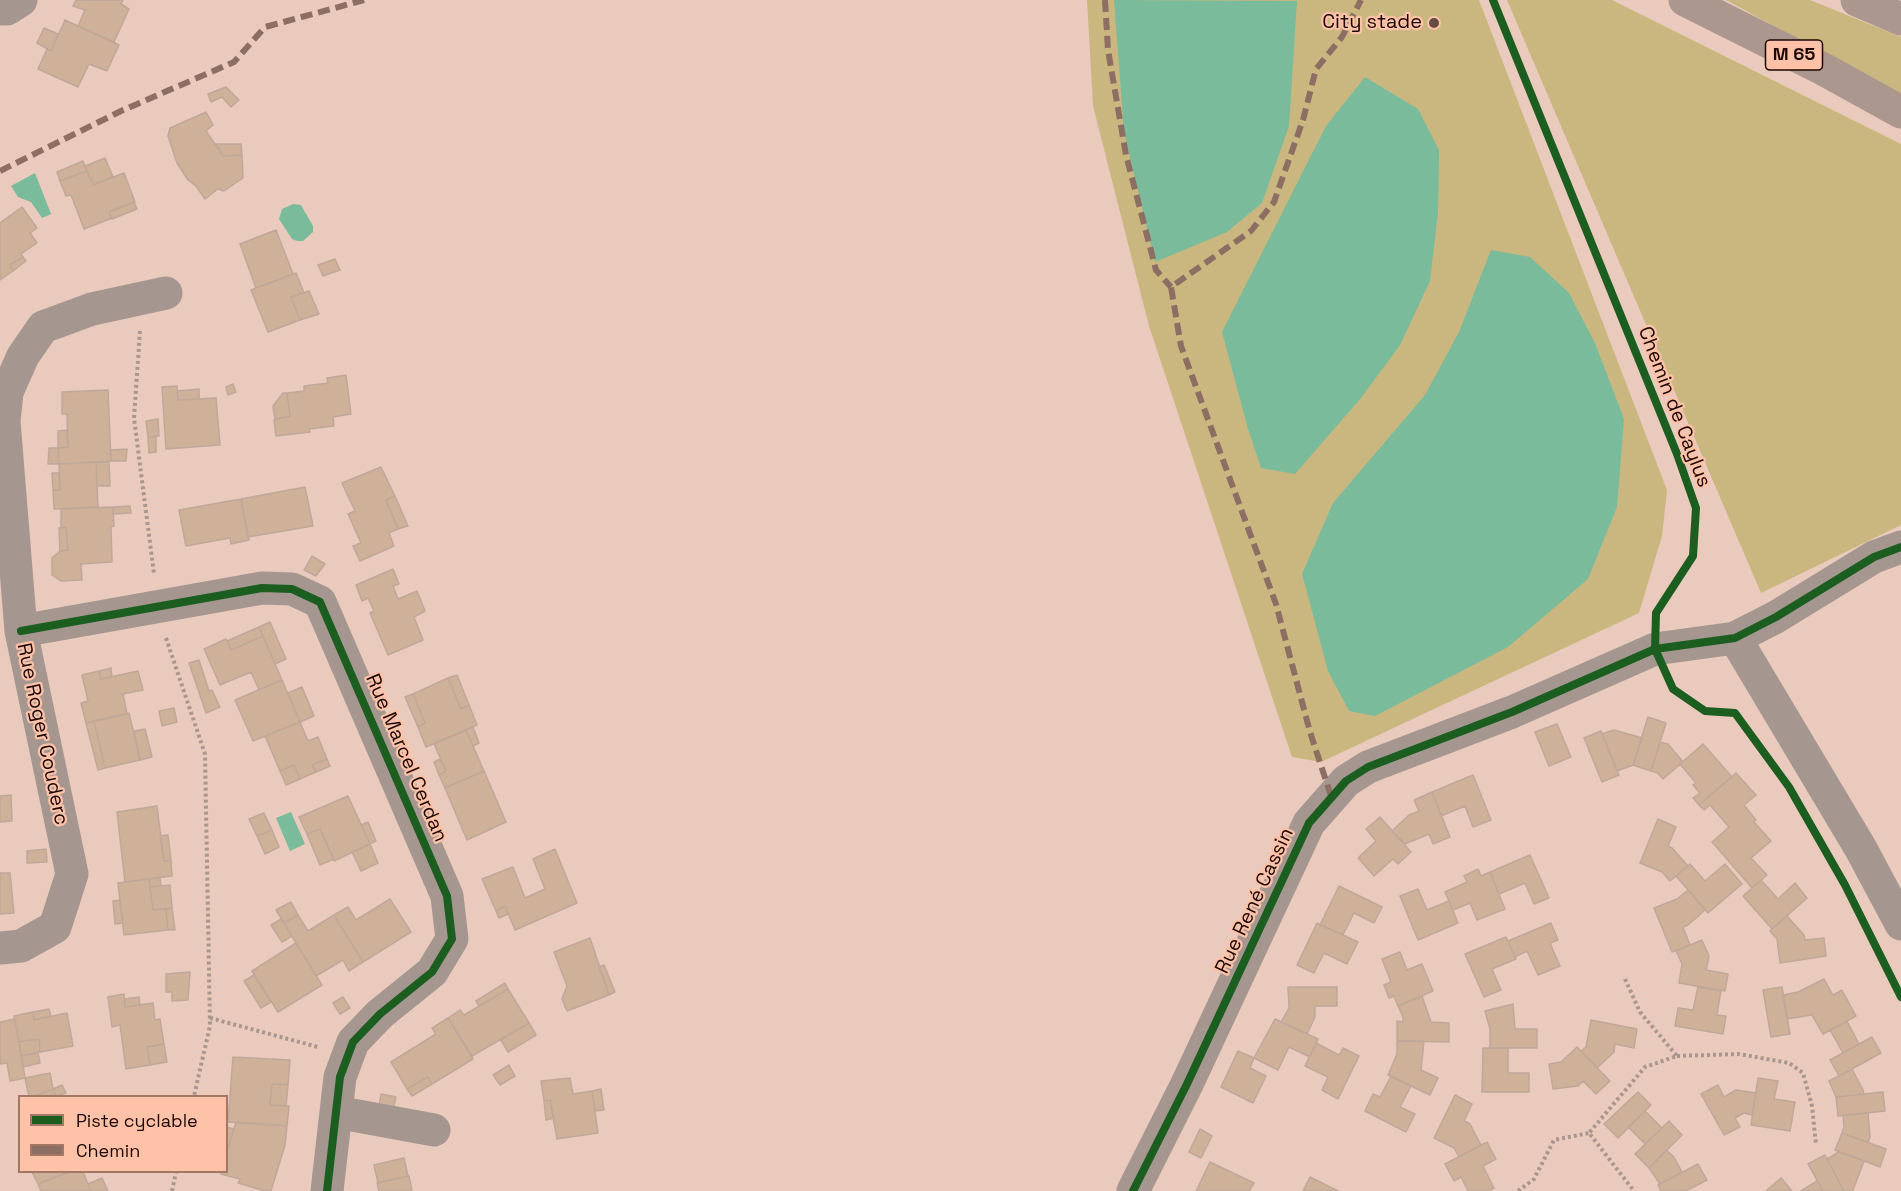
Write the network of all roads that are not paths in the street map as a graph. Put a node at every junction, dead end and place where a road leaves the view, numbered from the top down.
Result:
1 (21, 0) edge
2 (1686, 0) edge
3 (1857, 0) edge
4 (0, 9) edge
5 (1901, 19) edge
6 (1901, 112) edge
7 (154, 296) road end
8 (1901, 547) edge
9 (21, 631) junction
10 (1735, 638) junction
11 (1901, 924) edge
12 (0, 948) edge
13 (336, 1112) junction
14 (434, 1130) dead end
15 (327, 1191) edge
16 (1133, 1191) edge

1 - 4 street
2 - 6 main road, M 65
3 - 5 main road
7 - 9 street, Rue Roger Couderc
8 - 10 street, Rue René Cassin
9 - 12 street, Rue Roger Couderc
9 - 13 street, Rue Marcel Cerdan
10 - 11 street
10 - 16 street, Rue René Cassin
13 - 14 street
13 - 15 street, Rue Marcel Cerdan

